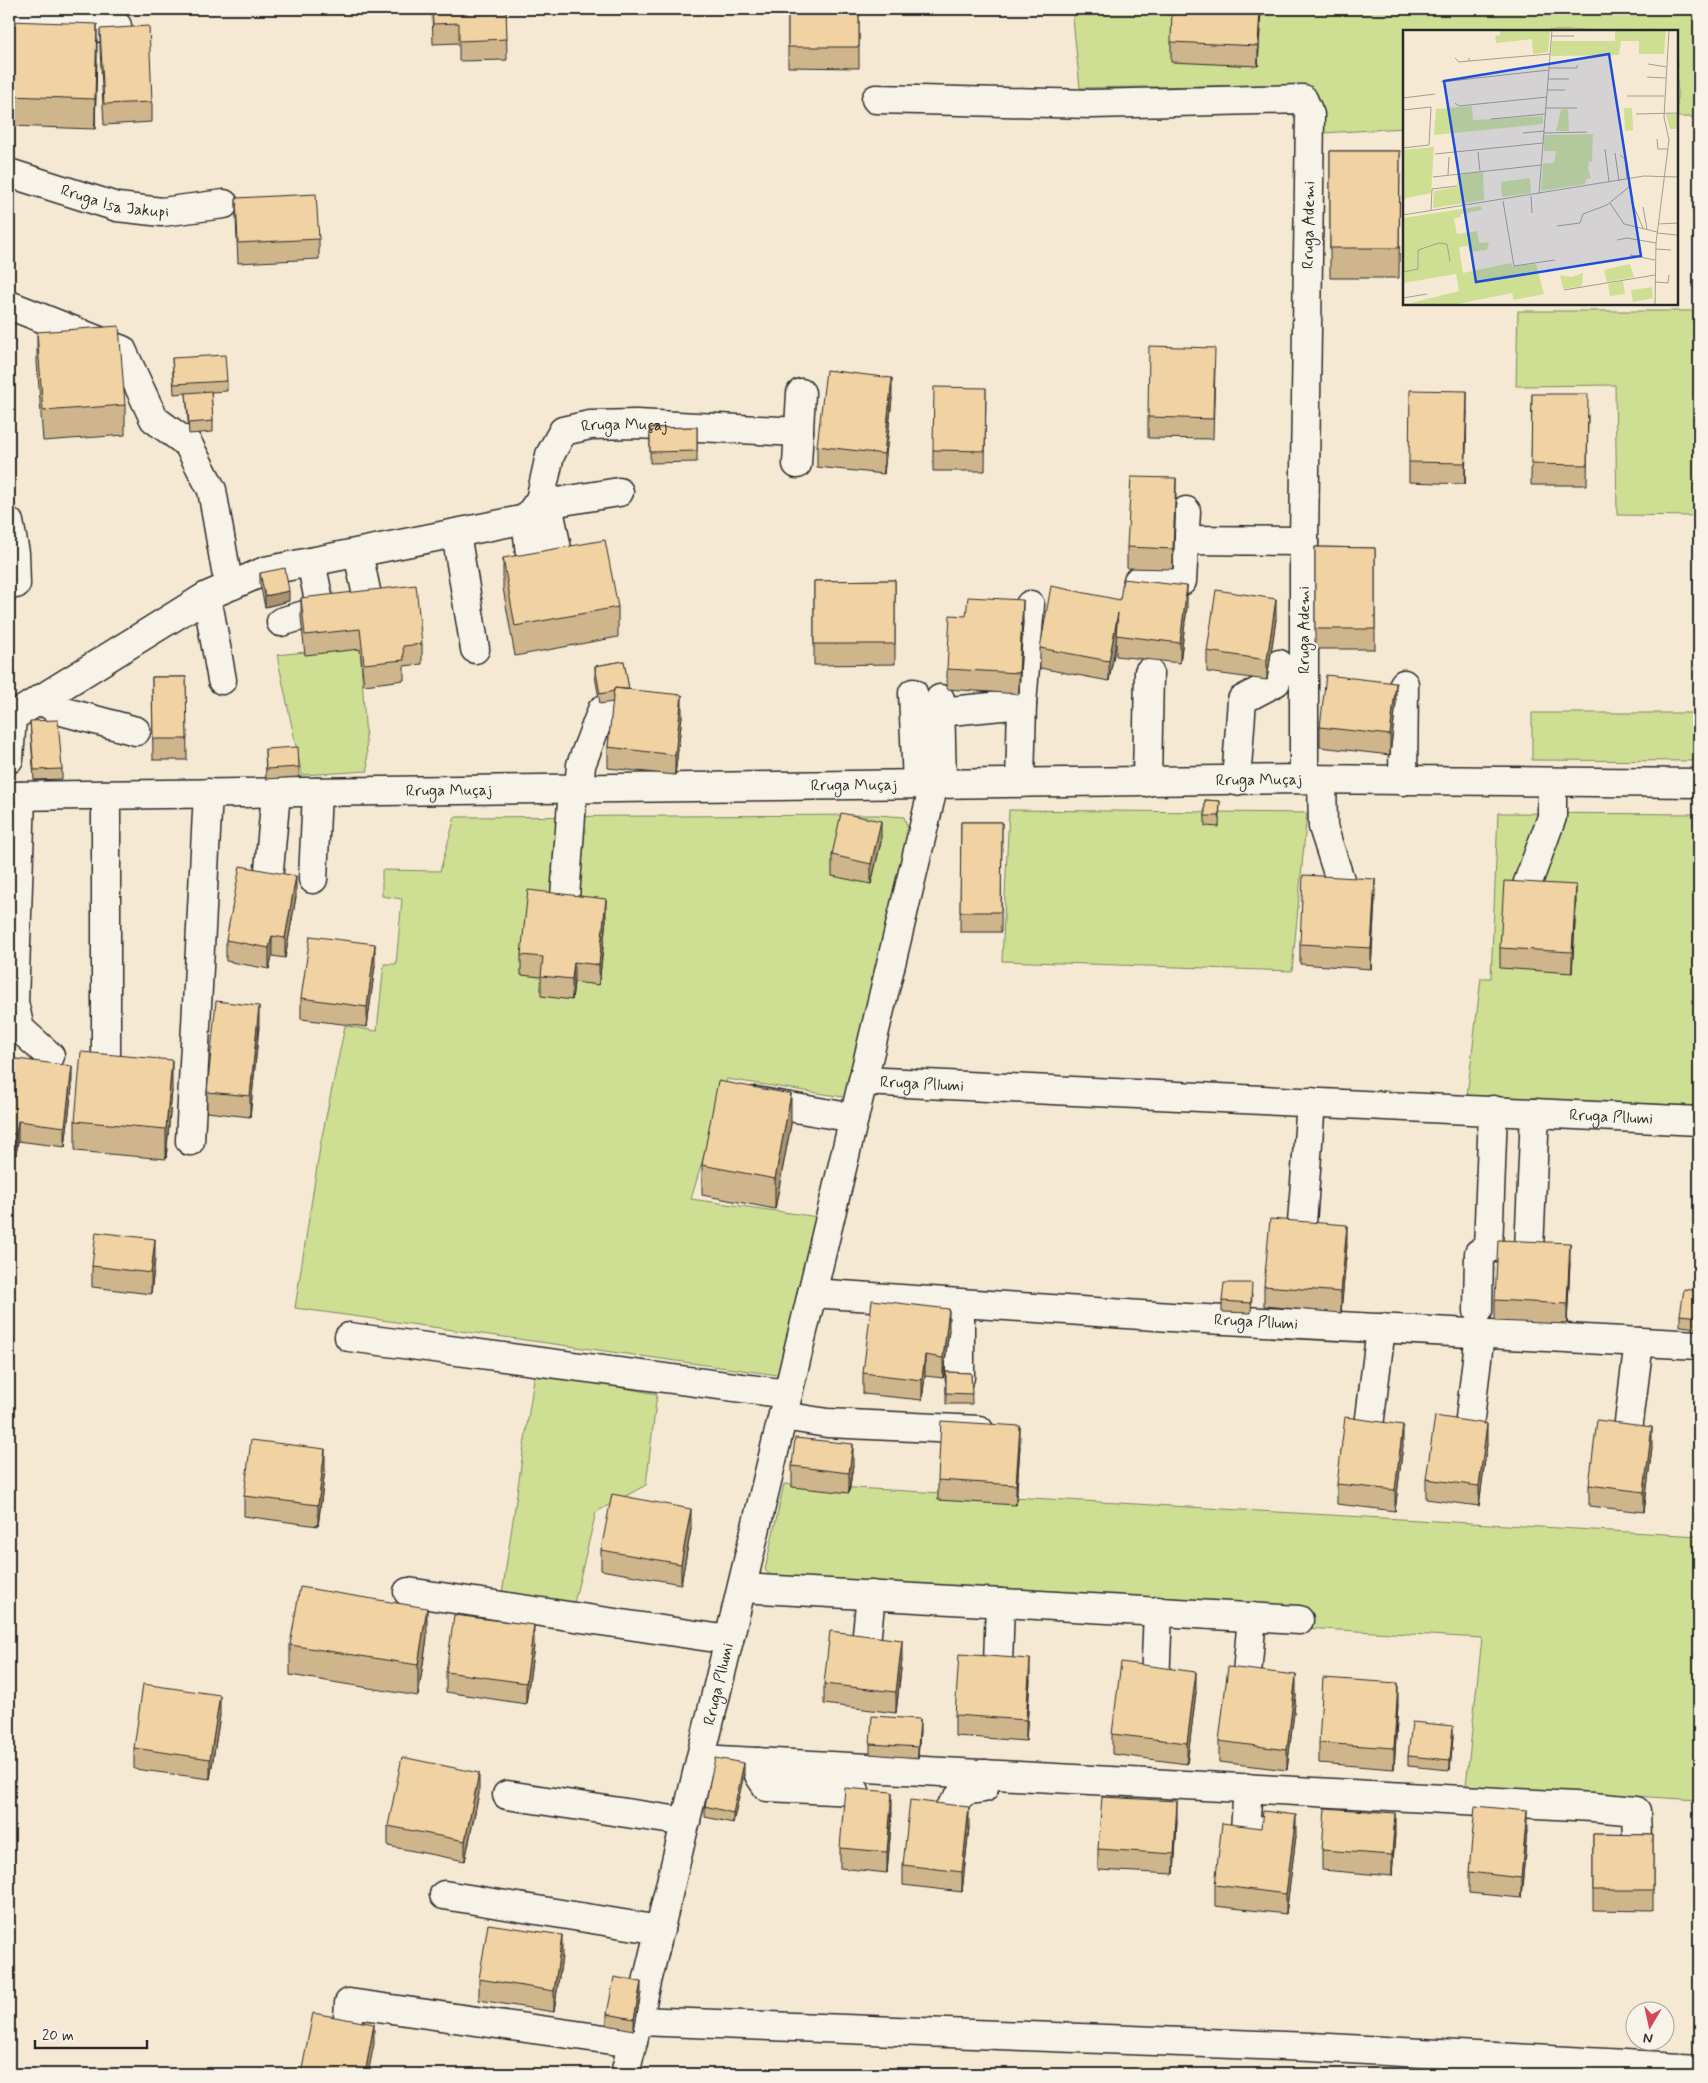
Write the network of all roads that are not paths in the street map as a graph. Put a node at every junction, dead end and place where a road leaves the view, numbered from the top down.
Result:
1 (11, 9) edge
2 (117, 26) edge
3 (876, 99) dead end
4 (9, 173) edge
5 (224, 204) dead end
6 (9, 305) edge
7 (801, 393) dead end
8 (799, 432) junction
9 (797, 464) dead end
10 (619, 492) dead end
11 (534, 507) junction
12 (1186, 511) dead end
13 (9, 522) edge
14 (456, 533) junction
15 (1184, 540) junction
16 (1304, 541) junction
17 (358, 552) junction
18 (311, 562) junction
19 (561, 569) edge
20 (532, 571) edge
21 (1138, 581) edge
22 (16, 584) dead end
23 (233, 585) junction
24 (201, 600) junction
25 (368, 600) edge
26 (1030, 605) dead end
27 (280, 622) dead end
28 (475, 649) dead end
29 (1280, 664) dead end
30 (1149, 672) dead end
31 (222, 680) dead end
32 (1404, 684) dead end
33 (913, 693) dead end
34 (40, 698) junction
35 (619, 704) edge
36 (1022, 704) junction
37 (12, 712) edge
38 (136, 731) dead end
39 (9, 759) edge
40 (1236, 780) junction
41 (1313, 780) junction
42 (1403, 781) junction
43 (1147, 782) junction
44 (1552, 782) junction
45 (1020, 783) junction
46 (931, 784) junction
47 (1699, 784) edge
48 (576, 789) junction
49 (317, 792) junction
50 (208, 793) junction
51 (276, 793) junction
52 (106, 795) junction
53 (15, 796) edge
54 (313, 879) dead end
55 (1343, 889) edge
56 (267, 892) edge
57 (1523, 896) edge
58 (564, 910) edge
59 (50, 1056) dead end
60 (106, 1078) edge
61 (863, 1081) junction
62 (734, 1098) edge
63 (1311, 1102) junction
64 (1493, 1110) junction
65 (1535, 1113) junction
66 (854, 1118) junction
67 (1699, 1121) edge
68 (190, 1141) dead end
69 (1302, 1223) edge
70 (1529, 1250) edge
71 (812, 1294) junction
72 (960, 1304) junction
73 (1479, 1322) junction
74 (1381, 1328) junction
75 (349, 1337) dead end
76 (1639, 1342) junction
77 (1699, 1345) edge
78 (960, 1378) edge
79 (785, 1405) junction
80 (1369, 1426) edge
81 (1468, 1426) edge
82 (993, 1431) edge
83 (1599, 1434) edge
84 (1627, 1438) junction
85 (1656, 1442) dead end
86 (742, 1588) junction
87 (408, 1592) dead end
88 (871, 1595) junction
89 (1000, 1603) junction
90 (1158, 1611) junction
91 (1252, 1617) junction
92 (1299, 1620) dead end
93 (729, 1640) junction
94 (865, 1653) edge
95 (998, 1664) edge
96 (1155, 1684) edge
97 (1246, 1685) edge
98 (701, 1759) junction
99 (746, 1761) junction
100 (985, 1774) junction
101 (1248, 1788) junction
102 (855, 1791) edge
103 (508, 1795) dead end
104 (1477, 1800) junction
105 (941, 1819) edge
106 (1510, 1821) edge
107 (686, 1822) junction
108 (1280, 1832) edge
109 (1637, 1840) edge
110 (444, 1895) dead end
111 (660, 1930) junction
112 (347, 2032) edge
113 (635, 2032) junction
114 (1699, 2068) edge
115 (625, 2074) edge

1 - 2 street
3 - 16 street, Rruga Ademi
4 - 5 street, Rruga Isa Jakupi
6 - 23 street
7 - 8 street
8 - 9 street
8 - 11 street, Rruga Muçaj
10 - 11 street
11 - 14 street
11 - 19 street
11 - 20 street, Rruga Muçaj
12 - 15 street
13 - 22 street
14 - 17 street
14 - 28 street
15 - 16 street
15 - 21 street
16 - 41 street, Rruga Ademi
17 - 18 street
17 - 25 street
18 - 23 street
18 - 27 street
23 - 24 street
24 - 31 street
24 - 34 street
26 - 36 street
29 - 40 street
30 - 43 street
32 - 42 street
33 - 46 street
34 - 37 street
34 - 38 street
35 - 48 street
36 - 45 street
36 - 46 street
37 - 39 street
40 - 41 street, Rruga Muçaj
40 - 43 street, Rruga Muçaj
41 - 42 street, Rruga Muçaj
41 - 55 street, Rruga Ademi
42 - 44 street, Rruga Muçaj
43 - 45 street, Rruga Muçaj
44 - 47 street, Rruga Muçaj
44 - 57 street
45 - 46 street, Rruga Muçaj
46 - 48 street, Rruga Muçaj
46 - 61 street, Rruga Pllumi
48 - 49 street, Rruga Muçaj
48 - 58 street
49 - 51 street, Rruga Muçaj
49 - 54 street
50 - 51 street, Rruga Muçaj
50 - 52 street, Rruga Muçaj
50 - 68 street
51 - 56 street
52 - 53 street, Rruga Muçaj
52 - 60 street
53 - 59 street
61 - 63 street, Rruga Pllumi
61 - 66 street, Rruga Pllumi
62 - 66 street
63 - 64 street, Rruga Pllumi
63 - 69 street
64 - 65 street, Rruga Pllumi
64 - 73 street
65 - 67 street, Rruga Pllumi
65 - 70 street
66 - 71 street, Rruga Pllumi
71 - 72 street, Rruga Pllumi
71 - 79 street, Rruga Pllumi
72 - 74 street, Rruga Pllumi
72 - 78 street
73 - 74 street, Rruga Pllumi
73 - 76 street, Rruga Pllumi
73 - 81 street
74 - 80 street
75 - 79 street
76 - 77 street, Rruga Pllumi
76 - 84 street
79 - 82 street
79 - 86 street, Rruga Pllumi
83 - 84 street
84 - 85 street
86 - 88 street
86 - 93 street, Rruga Pllumi
87 - 93 street
88 - 89 street
88 - 94 street
89 - 90 street
89 - 95 street
90 - 91 street
90 - 96 street
91 - 92 street
91 - 97 street
93 - 98 street, Rruga Pllumi
98 - 99 street
98 - 107 street, Rruga Pllumi
99 - 100 street
99 - 102 street
100 - 101 street
100 - 105 street
101 - 104 street
101 - 108 street
103 - 107 street
104 - 106 street
104 - 109 street
107 - 111 street, Rruga Pllumi
110 - 111 street
111 - 113 street, Rruga Pllumi
112 - 113 street
113 - 114 street
113 - 115 street, Rruga Pllumi

